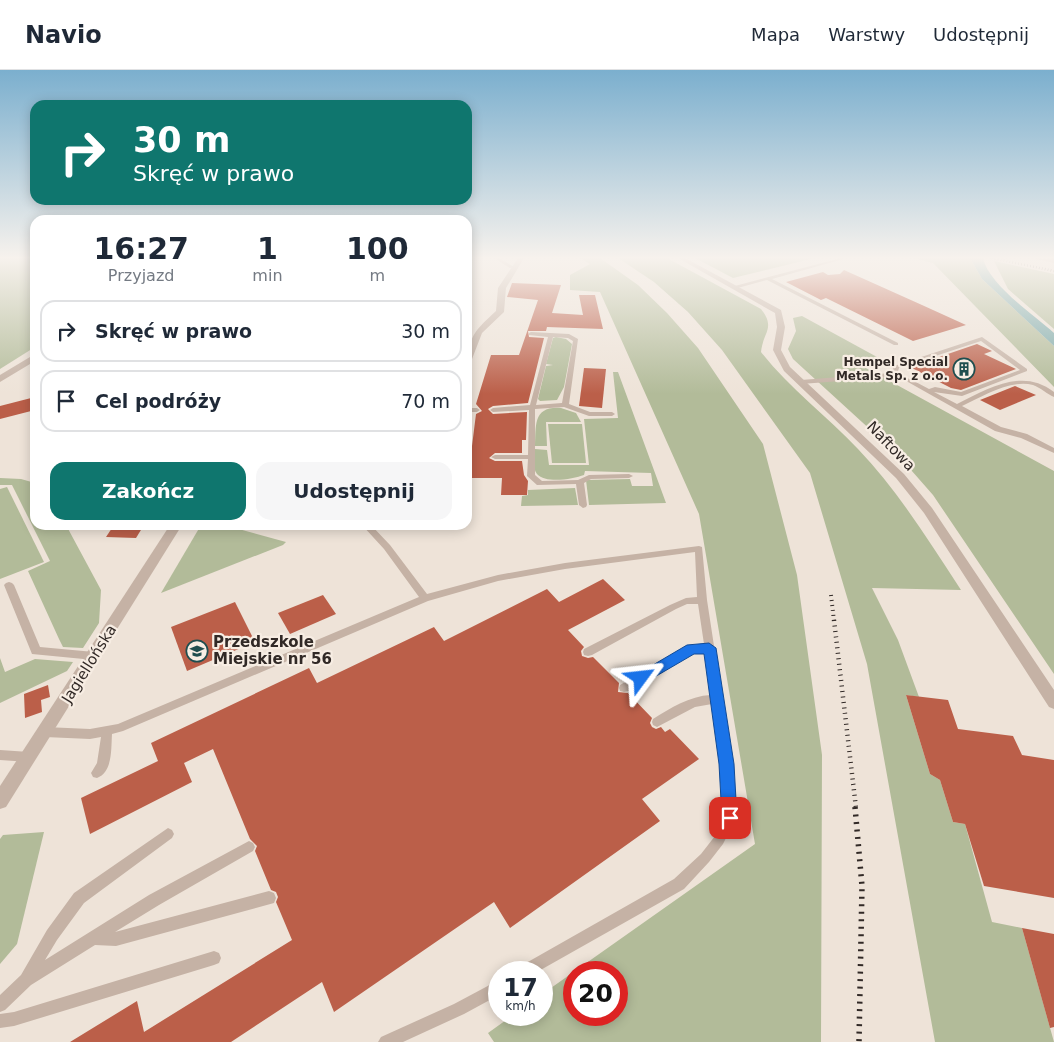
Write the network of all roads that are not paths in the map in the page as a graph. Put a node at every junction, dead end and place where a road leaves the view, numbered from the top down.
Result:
1 (500, 303) edge
2 (763, 303) edge
3 (817, 303) edge
4 (531, 334) dead end
5 (551, 335) junction
6 (472, 344) edge
7 (896, 344) dead end
8 (30, 360) edge
9 (894, 375) junction
10 (0, 379) edge
11 (801, 382) junction
12 (930, 391) junction
13 (1054, 395) edge
14 (564, 405) junction
15 (957, 406) junction
16 (532, 409) junction
17 (472, 410) edge
18 (477, 410) dead end
19 (494, 410) dead end
20 (612, 414) dead end
21 (1054, 451) edge
22 (495, 456) dead end
23 (532, 457) junction
24 (629, 476) dead end
25 (580, 482) junction
26 (583, 505) dead end
27 (173, 530) edge
28 (371, 530) edge
29 (9, 585) dead end
30 (425, 598) junction
31 (702, 600) junction
32 (709, 648) junction
33 (588, 652) dead end
34 (94, 656) junction
35 (624, 688) dead end
36 (716, 699) junction
37 (1054, 703) edge
38 (657, 722) dead end
39 (46, 732) junction
40 (107, 732) junction
41 (0, 755) edge
42 (29, 758) junction
43 (97, 773) dead end
44 (0, 800) edge
45 (168, 834) dead end
46 (249, 847) dead end
47 (269, 898) dead end
48 (94, 938) junction
49 (214, 958) dead end
50 (543, 961) edge
51 (26, 980) junction
52 (488, 993) edge
53 (0, 1005) edge
54 (0, 1020) edge
55 (386, 1042) edge

1 - 6 street
2 - 11 street, Naftowa
3 - 7 lane
4 - 5 lane
5 - 14 lane
5 - 16 lane
8 - 10 street
9 - 11 lane
9 - 12 lane
9 - 12 lane
11 - 37 street, Naftowa
12 - 15 lane
13 - 15 lane
14 - 16 lane
14 - 20 lane
15 - 21 lane
16 - 19 lane
16 - 23 lane
17 - 18 lane
22 - 23 lane
23 - 25 lane
24 - 25 lane
25 - 26 lane
27 - 34 street, Jagiellońska
28 - 30 lane
29 - 34 lane
30 - 31 lane
30 - 40 lane
31 - 32 lane
31 - 33 lane
32 - 35 lane
32 - 36 lane
34 - 39 street, Jagiellońska
36 - 38 lane
36 - 50 lane
39 - 40 lane
39 - 42 street, Jagiellońska
40 - 43 lane
41 - 42 lane
42 - 44 street, Jagiellońska
45 - 51 lane
46 - 48 lane
47 - 48 lane
48 - 51 lane
49 - 54 lane
51 - 53 lane
52 - 55 lane

